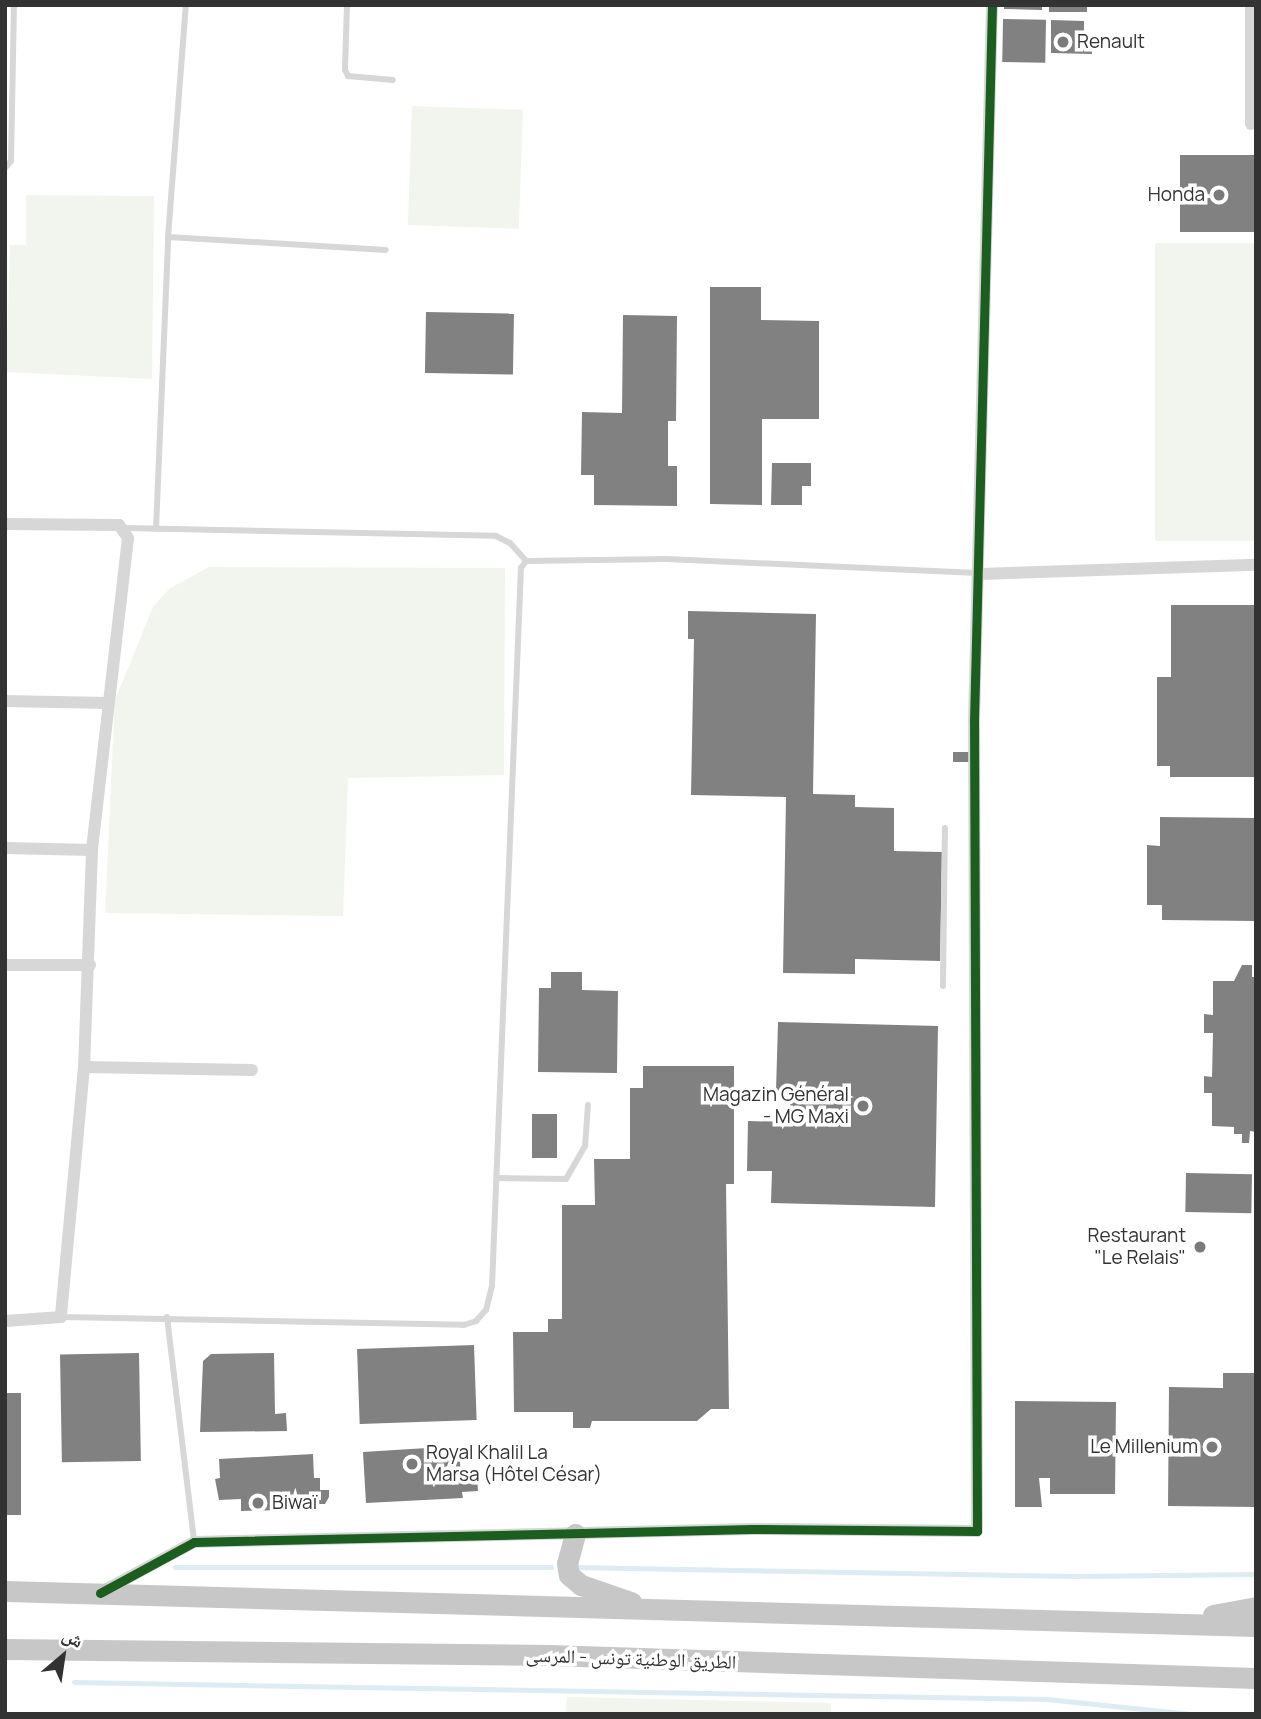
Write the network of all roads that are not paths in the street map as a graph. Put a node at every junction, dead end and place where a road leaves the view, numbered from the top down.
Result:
1 (13, 5) edge
2 (186, 5) edge
3 (347, 5) edge
4 (992, 5) edge
5 (1251, 5) edge
6 (393, 80) dead end
7 (1251, 124) dead end
8 (5, 168) edge
9 (168, 237) junction
10 (386, 250) dead end
11 (5, 524) edge
12 (125, 528) junction
13 (156, 529) junction
14 (526, 561) junction
15 (1256, 565) edge
16 (980, 573) junction
17 (5, 701) edge
18 (107, 703) junction
19 (946, 828) dead end
20 (5, 848) edge
21 (92, 850) junction
22 (5, 965) edge
23 (90, 965) junction
24 (943, 986) dead end
25 (84, 1066) junction
26 (252, 1070) dead end
27 (588, 1105) dead end
28 (496, 1178) junction
29 (61, 1317) junction
30 (167, 1317) junction
31 (5, 1321) edge
32 (575, 1534) junction
33 (194, 1542) junction
34 (5, 1591) edge
35 (100, 1593) junction
36 (1256, 1606) edge
37 (653, 1610) junction
38 (1089, 1620) junction
39 (1256, 1626) edge
40 (5, 1649) edge
41 (1121, 1677) junction
42 (1256, 1678) edge
43 (1256, 1693) edge

1 - 8 lane
2 - 9 lane
3 - 6 lane
4 - 16 street
5 - 7 street
9 - 10 lane
9 - 13 lane
11 - 12 street
12 - 13 lane
12 - 18 street
13 - 14 lane
14 - 16 lane
14 - 28 lane
15 - 16 street
16 - 32 street
17 - 18 street
18 - 21 street
19 - 24 lane
20 - 21 street
21 - 23 street
22 - 23 street
23 - 25 street
25 - 26 street
25 - 29 street
27 - 28 lane
28 - 30 lane
29 - 30 lane
29 - 31 street
30 - 33 lane
32 - 33 street
32 - 37 highway
33 - 35 street
34 - 35 highway
35 - 37 highway
36 - 38 highway
37 - 38 highway
38 - 39 highway
40 - 41 highway, الطريق الوطنية تونس - المرسى
41 - 42 highway, الطريق الوطنية تونس - المرسى
41 - 43 highway

